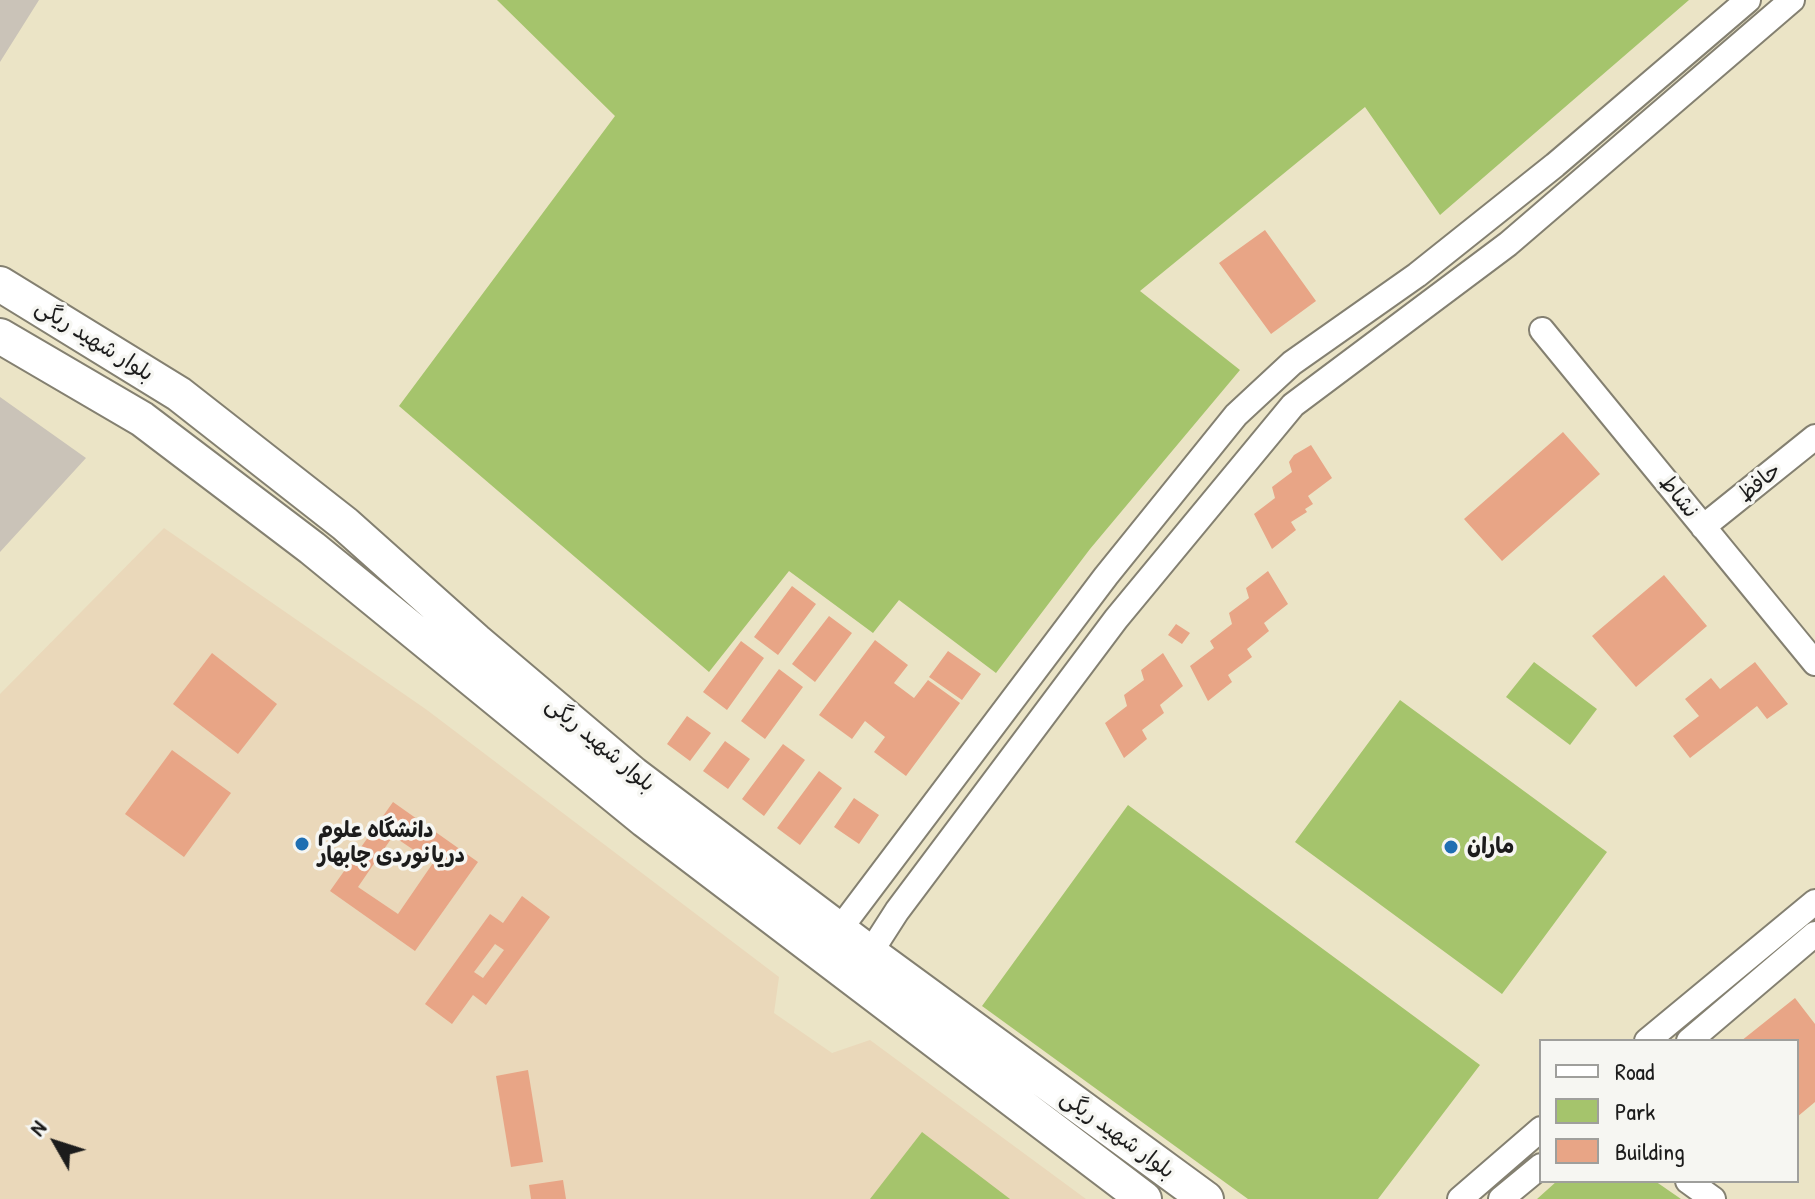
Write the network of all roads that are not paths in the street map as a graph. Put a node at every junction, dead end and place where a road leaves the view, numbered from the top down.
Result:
1 (1748, 0) edge
2 (1792, 0) edge
3 (1704, 37) junction
4 (1720, 62) junction
5 (0, 284) edge
6 (1542, 330) dead end
7 (0, 336) edge
8 (1236, 415) junction
9 (1263, 438) junction
10 (1811, 450) edge
11 (1703, 527) junction
12 (1815, 663) edge
13 (871, 890) junction
14 (1815, 902) edge
15 (897, 911) junction
16 (839, 930) junction
17 (1815, 934) edge
18 (870, 953) junction
19 (1649, 1039) edge
20 (1691, 1039) edge
21 (1539, 1132) edge
22 (1539, 1168) edge
23 (1691, 1183) edge
24 (1144, 1199) edge
25 (1206, 1199) edge
26 (1460, 1199) edge
27 (1501, 1199) edge
28 (1713, 1199) edge

1 - 3 street
2 - 4 street
3 - 4 street
3 - 8 street
4 - 9 street
5 - 16 highway, بلوار شهید ریگی
6 - 11 street, نشاط
7 - 24 highway, بلوار شهید ریگی
8 - 9 street
8 - 13 street
9 - 15 street
10 - 11 street, حافظ
11 - 12 street, نشاط
13 - 15 street
13 - 16 street
14 - 19 street
15 - 18 street
16 - 18 highway, بلوار شهید ریگی
17 - 20 street
18 - 25 highway, بلوار شهید ریگی
21 - 26 street
22 - 27 street
23 - 28 street

